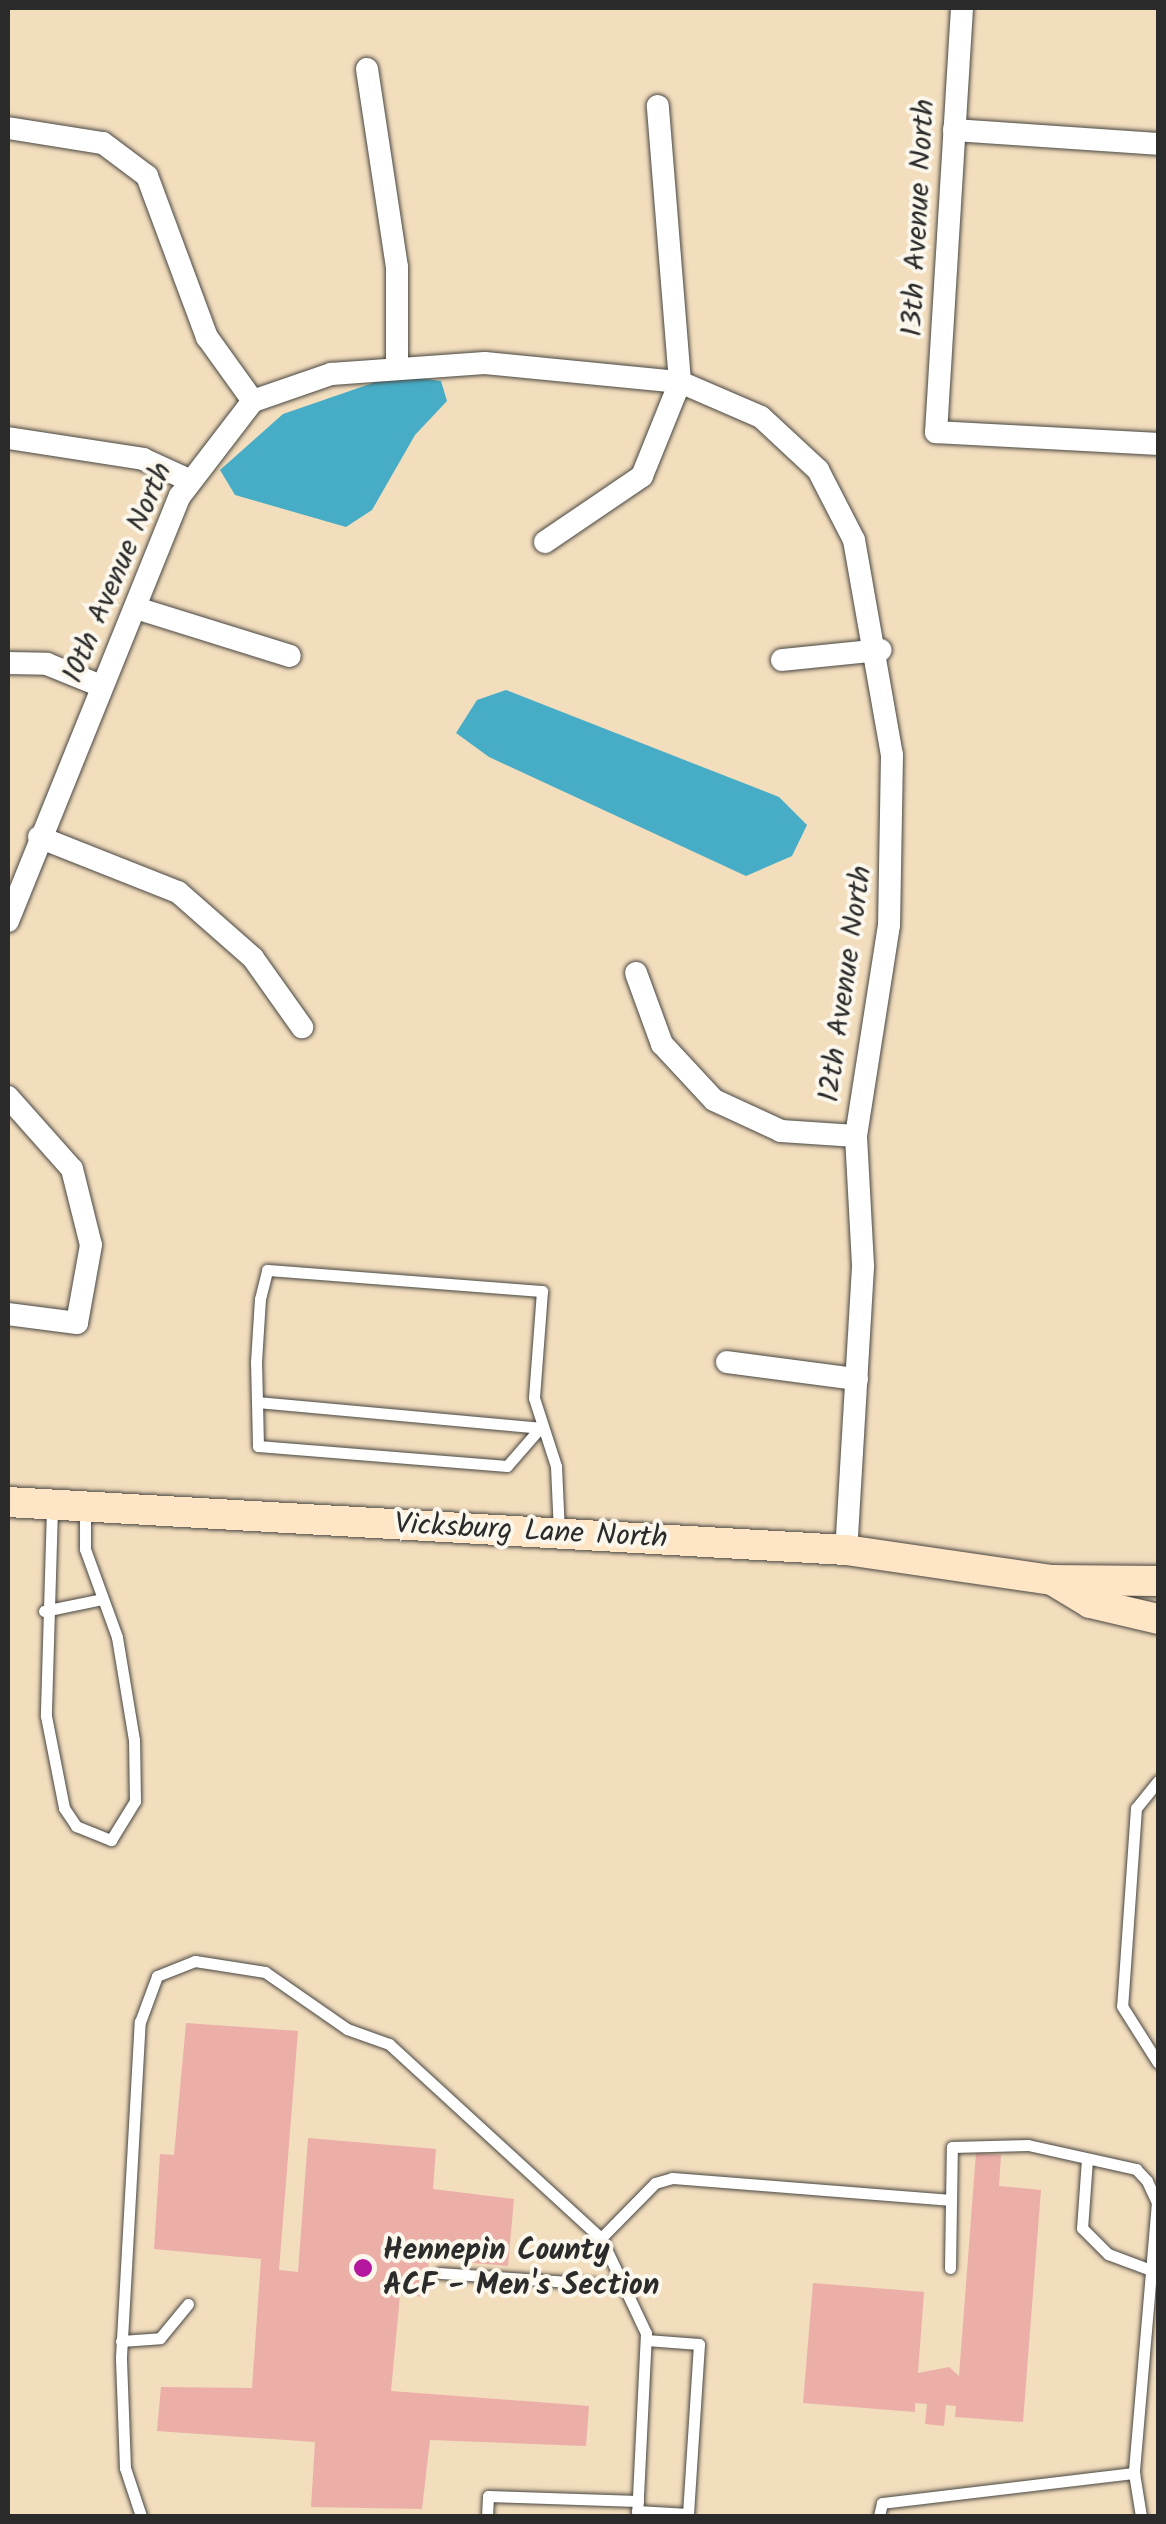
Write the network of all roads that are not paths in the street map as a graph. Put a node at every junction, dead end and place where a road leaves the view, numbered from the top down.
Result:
1 (962, 8) edge
2 (367, 68) dead end
3 (658, 106) dead end
4 (8, 128) edge
5 (954, 130) junction
6 (1158, 144) edge
7 (397, 368) junction
8 (680, 382) junction
9 (254, 401) junction
10 (8, 438) edge
11 (1158, 444) edge
12 (189, 480) junction
13 (545, 542) dead end
14 (136, 608) junction
15 (880, 650) junction
16 (290, 656) dead end
17 (782, 660) dead end
18 (8, 663) edge
19 (101, 686) junction
20 (39, 837) junction
21 (8, 921) edge
22 (636, 973) dead end
23 (302, 1027) dead end
24 (8, 1097) edge
25 (856, 1136) junction
26 (8, 1314) edge
27 (727, 1362) dead end
28 (857, 1380) junction
29 (257, 1402) junction
30 (540, 1428) junction
31 (8, 1502) edge
32 (52, 1504) junction
33 (85, 1506) junction
34 (559, 1533) junction
35 (846, 1550) junction
36 (1052, 1580) junction
37 (1158, 1582) edge
38 (102, 1599) junction
39 (44, 1611) junction
40 (1157, 1619) edge
41 (1158, 1781) edge
42 (1158, 2064) edge
43 (1087, 2158) junction
44 (949, 2200) junction
45 (601, 2238) junction
46 (950, 2268) dead end
47 (1151, 2270) junction
48 (440, 2273) dead end
49 (625, 2286) junction
50 (188, 2304) dead end
51 (646, 2340) junction
52 (121, 2342) junction
53 (1134, 2473) junction
54 (637, 2510) edge
55 (141, 2516) edge
56 (487, 2516) edge
57 (879, 2516) edge
58 (1141, 2516) edge

1 - 5 street, 13th Avenue North
2 - 7 street
3 - 8 street
4 - 9 street
5 - 6 street
5 - 11 street, 13th Avenue North
7 - 8 street, 12th Avenue North
7 - 9 street
8 - 13 street
8 - 15 street, 12th Avenue North
9 - 12 street, 10th Avenue North
10 - 12 street
12 - 14 street, 10th Avenue North
14 - 16 street
14 - 19 street, 10th Avenue North
15 - 17 street
15 - 25 street, 12th Avenue North
18 - 19 street
19 - 20 street, 10th Avenue North
20 - 21 street, 10th Avenue North
20 - 23 street
22 - 25 street
24 - 26 street
25 - 28 street, 12th Avenue North
27 - 28 street
28 - 35 street, 12th Avenue North
29 - 30 lane
29 - 30 lane
29 - 30 lane
30 - 34 lane
31 - 32 main road, Vicksburg Lane North
32 - 33 main road, Vicksburg Lane North
32 - 39 lane
33 - 34 main road, Vicksburg Lane North
33 - 38 lane
34 - 35 main road, Vicksburg Lane North
35 - 36 main road, Vicksburg Lane North
36 - 37 main road, Vicksburg Lane North
36 - 40 main road, Vicksburg Lane North
37 - 40 street
38 - 39 lane
38 - 39 lane
41 - 42 lane
43 - 44 lane
43 - 47 lane
43 - 47 lane
44 - 45 lane
44 - 46 lane
45 - 49 lane
45 - 52 lane
47 - 53 lane
48 - 49 lane
49 - 51 lane
50 - 52 lane
51 - 54 lane
51 - 54 lane
52 - 55 lane
53 - 57 lane
53 - 58 lane
54 - 56 lane

